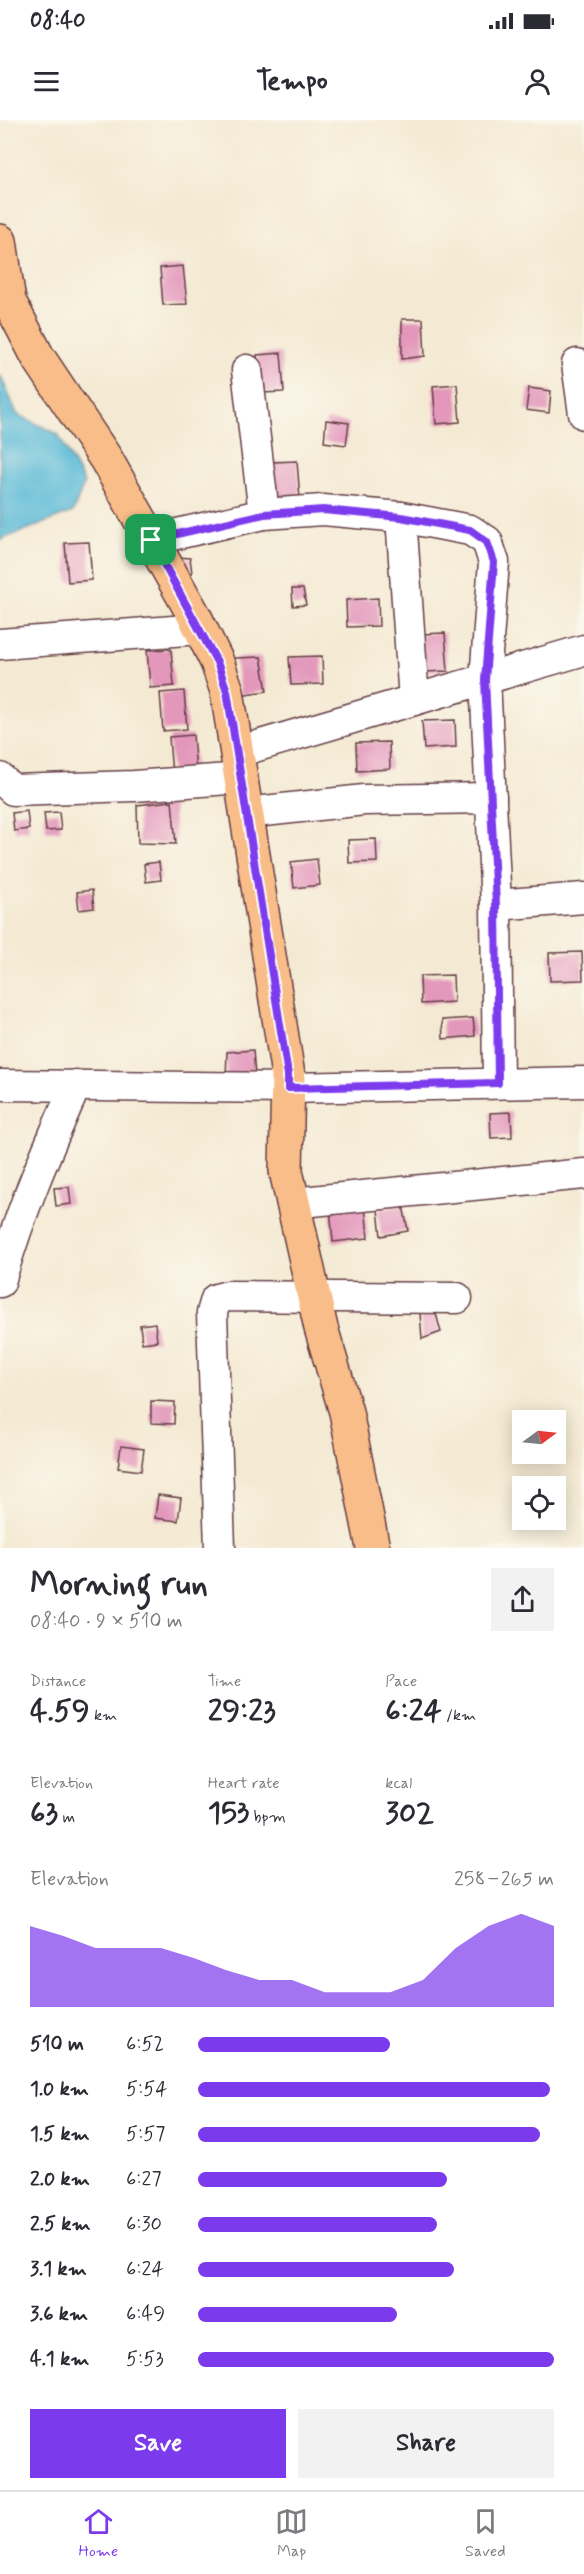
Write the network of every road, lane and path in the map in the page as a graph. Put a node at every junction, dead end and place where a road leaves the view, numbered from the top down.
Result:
1 (0, 241) edge
2 (577, 364) dead end
3 (248, 370) dead end
4 (584, 414) edge
5 (264, 514) junction
6 (401, 517) junction
7 (151, 540) junction
8 (200, 628) junction
9 (0, 644) edge
10 (584, 650) edge
11 (485, 680) junction
12 (414, 700) junction
13 (240, 765) junction
14 (0, 778) edge
15 (490, 798) junction
16 (246, 813) junction
17 (584, 898) edge
18 (496, 905) junction
19 (584, 1082) edge
20 (498, 1083) junction
21 (0, 1085) edge
22 (76, 1085) junction
23 (288, 1088) junction
24 (584, 1174) edge
25 (292, 1203) junction
26 (0, 1282) edge
27 (314, 1298) junction
28 (457, 1298) dead end
29 (220, 1548) edge
30 (373, 1548) edge

1 - 7 main road
2 - 4 street
3 - 5 street
5 - 6 street
5 - 7 street
6 - 11 street
6 - 12 street
7 - 8 main road
8 - 9 street
8 - 13 main road
10 - 11 street
11 - 12 street
11 - 15 street
12 - 13 street
13 - 14 street
13 - 16 main road
15 - 16 street
15 - 18 street
16 - 23 main road
17 - 18 street
18 - 20 street
19 - 20 street
20 - 23 street
21 - 22 street
22 - 23 street
22 - 26 street
23 - 25 main road
24 - 25 street
25 - 27 main road
27 - 28 street
27 - 29 street
27 - 30 main road

